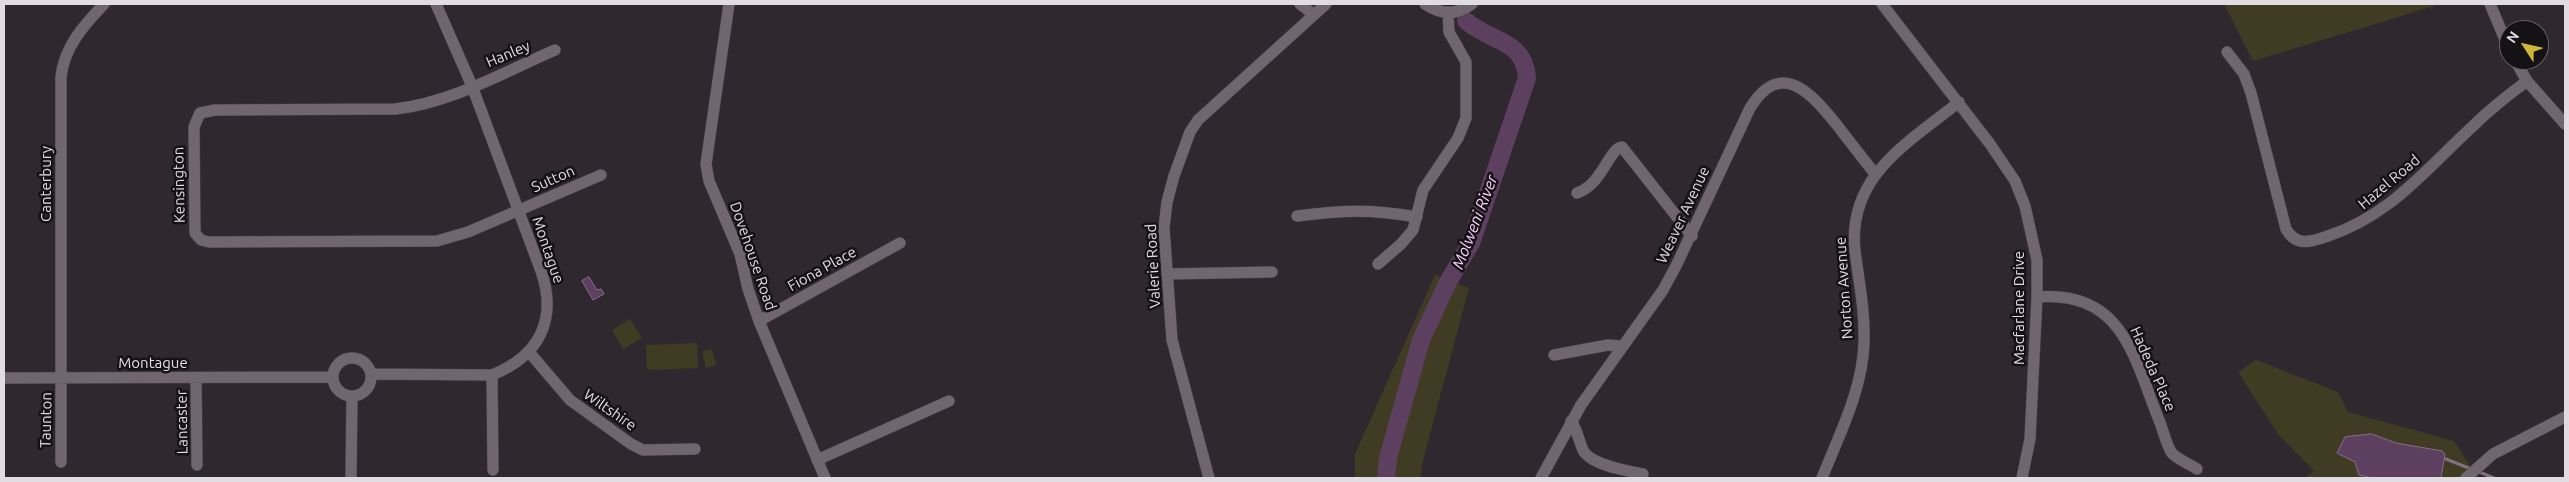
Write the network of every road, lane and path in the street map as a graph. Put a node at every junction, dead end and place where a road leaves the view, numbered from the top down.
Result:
1 (104, 4) edge
2 (436, 4) edge
3 (729, 4) edge
4 (1300, 4) edge
5 (1326, 4) edge
6 (1425, 4) edge
7 (1472, 4) edge
8 (1882, 4) edge
9 (2490, 4) edge
10 (1448, 12) junction
11 (1314, 15) junction
12 (2499, 25) edge
13 (555, 50) dead end
14 (2227, 52) dead end
15 (2520, 70) edge
16 (2527, 81) junction
17 (472, 86) junction
18 (1959, 102) junction
19 (2565, 124) edge
20 (1874, 174) junction
21 (601, 175) dead end
22 (1577, 193) dead end
23 (518, 211) junction
24 (1297, 216) dead end
25 (1417, 217) junction
26 (1692, 236) junction
27 (900, 243) dead end
28 (1378, 264) dead end
29 (1272, 272) dead end
30 (1167, 274) junction
31 (2037, 297) junction
32 (759, 321) junction
33 (1621, 346) junction
34 (529, 352) junction
35 (1554, 356) dead end
36 (371, 374) junction
37 (492, 375) junction
38 (62, 377) junction
39 (333, 377) junction
40 (4, 378) edge
41 (196, 378) junction
42 (352, 396) junction
43 (949, 401) dead end
44 (2565, 417) edge
45 (1571, 421) junction
46 (695, 449) dead end
47 (817, 460) junction
48 (60, 462) dead end
49 (197, 465) dead end
50 (2197, 469) dead end
51 (493, 470) dead end
52 (1643, 474) dead end
53 (351, 478) edge
54 (825, 478) edge
55 (1209, 478) edge
56 (1541, 478) edge
57 (1822, 478) edge
58 (2022, 478) edge
59 (2466, 478) edge

1 - 38 street, Canterbury
2 - 17 street, Montague
3 - 32 street, Dovehouse Road
4 - 11 street
5 - 11 street, Valerie Road
6 - 10 street
7 - 10 street
8 - 18 street, Macfarlane Drive
9 - 12 street
10 - 25 street
11 - 30 street, Valerie Road
13 - 17 street, Hanley
14 - 16 street, Hazel Road
15 - 16 street
16 - 19 street
17 - 23 street, Montague
17 - 23 street, Kensington
18 - 20 street, Norton Avenue
18 - 31 street, Macfarlane Drive
20 - 26 street, Weaver Avenue
20 - 57 street, Norton Avenue
21 - 23 street, Sutton
22 - 26 street
23 - 34 street, Montague
24 - 25 street
25 - 28 street
26 - 33 street, Weaver Avenue
27 - 32 street, Fiona Place
29 - 30 street
30 - 55 street, Valerie Road
31 - 50 street, Hadeda Place
31 - 58 street, Macfarlane Drive
32 - 47 street, Dovehouse Road
33 - 35 street
33 - 45 street, Weaver Avenue
34 - 37 street, Montague
34 - 46 street, Wiltshire
36 - 37 street, Montague
36 - 39 street
36 - 42 street
37 - 51 street
38 - 40 street, Montague
38 - 41 street, Montague
38 - 48 street, Taunton
39 - 41 street, Montague
39 - 42 street
41 - 49 street, Lancaster
42 - 53 street
43 - 47 street
44 - 59 street
45 - 52 street
45 - 56 street, Weaver Avenue
47 - 54 street, Dovehouse Road

